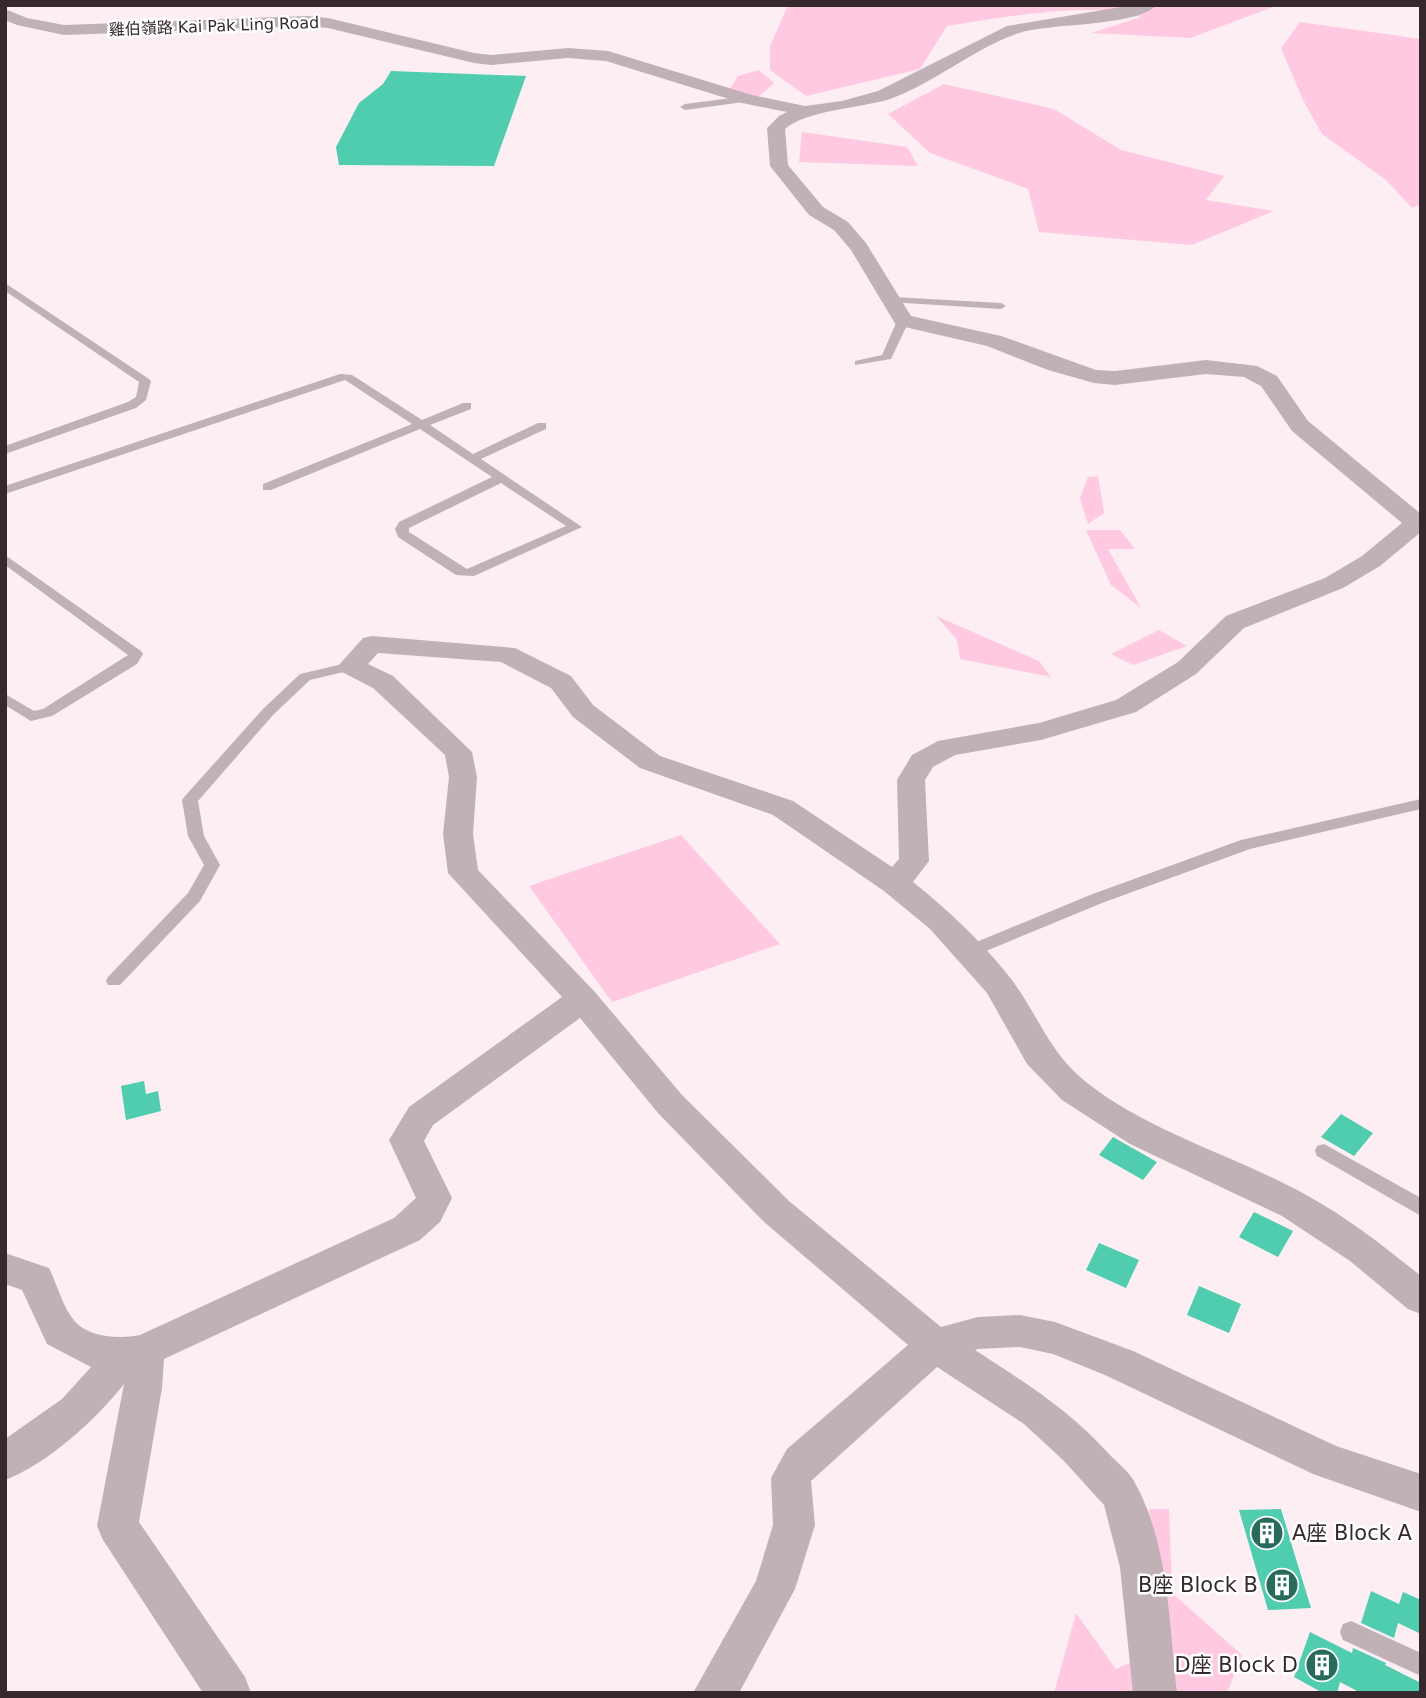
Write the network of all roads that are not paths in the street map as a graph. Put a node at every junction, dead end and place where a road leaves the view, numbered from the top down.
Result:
1 (1149, 5) edge
2 (5, 13) edge
3 (748, 99) junction
4 (685, 107) dead end
5 (805, 111) junction
6 (5, 286) edge
7 (893, 300) junction
8 (1001, 306) dead end
9 (903, 321) junction
10 (859, 363) dead end
11 (467, 405) dead end
12 (422, 425) junction
13 (542, 426) dead end
14 (5, 450) edge
15 (472, 459) junction
16 (501, 478) junction
17 (267, 487) dead end
18 (5, 490) edge
19 (1419, 524) edge
20 (5, 559) edge
21 (351, 666) junction
22 (5, 698) edge
23 (1421, 804) edge
24 (895, 884) junction
25 (968, 952) junction
26 (114, 981) dead end
27 (583, 999) junction
28 (1324, 1151) dead end
29 (1421, 1208) edge
30 (5, 1268) edge
31 (1418, 1290) edge
32 (935, 1345) junction
33 (135, 1353) junction
34 (5, 1462) edge
35 (1421, 1493) edge
36 (1351, 1632) dead end
37 (1421, 1665) edge
38 (229, 1693) edge
39 (715, 1693) edge
40 (1155, 1693) edge

1 - 5 street, 雞伯嶺路 Kai Pak Ling Road
2 - 3 street, 雞伯嶺路 Kai Pak Ling Road
3 - 4 lane
3 - 5 street, 雞伯嶺路 Kai Pak Ling Road
5 - 7 street
6 - 14 lane
7 - 8 lane
7 - 9 street
9 - 10 lane
9 - 19 street
11 - 12 lane
12 - 15 lane
12 - 17 lane
12 - 18 lane
13 - 15 lane
15 - 16 lane
16 - 16 lane
19 - 24 street
20 - 22 lane
21 - 24 street
21 - 26 lane
21 - 27 street
23 - 25 lane
24 - 25 street
25 - 31 street
27 - 32 street
27 - 33 street
28 - 29 lane
30 - 33 street
32 - 35 street
32 - 39 street
32 - 40 street
33 - 34 street
33 - 38 street
36 - 37 lane

